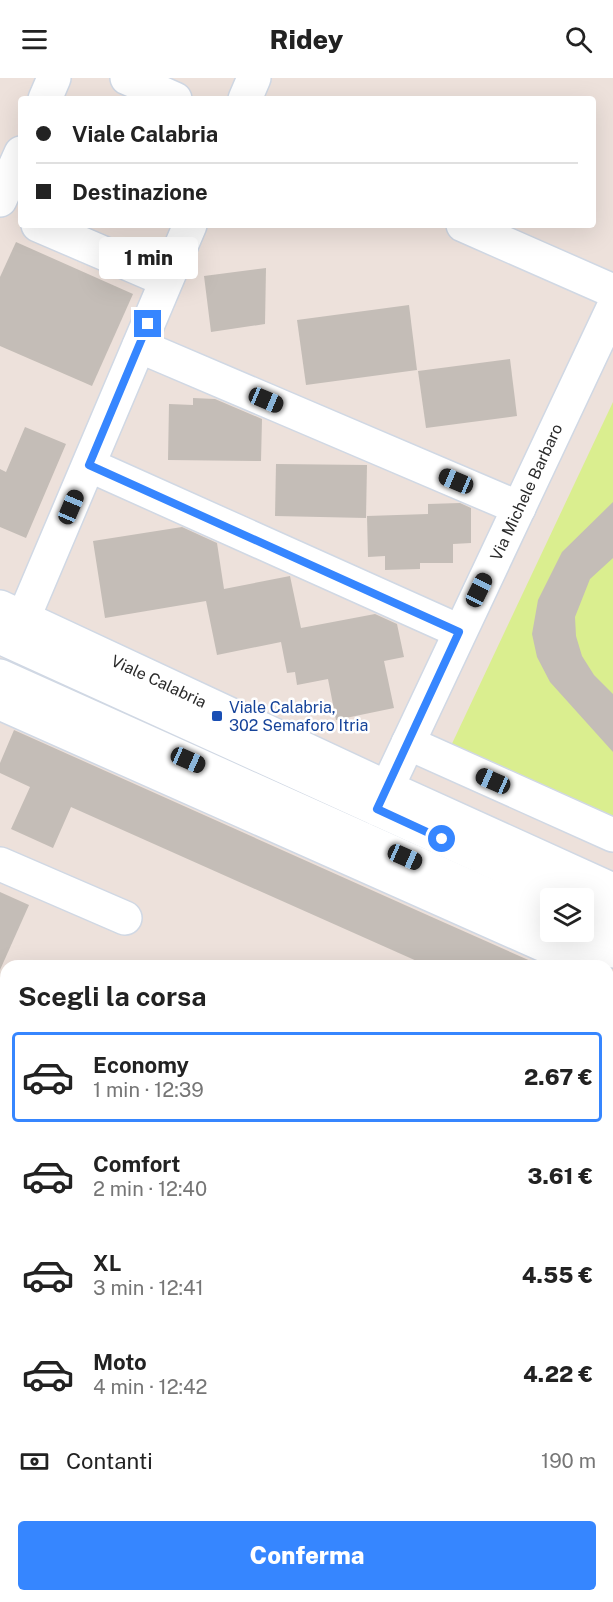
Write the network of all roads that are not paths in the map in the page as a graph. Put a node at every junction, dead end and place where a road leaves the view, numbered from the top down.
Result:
1 (54, 78) edge
2 (127, 78) edge
3 (254, 78) edge
4 (46, 96) edge
5 (168, 96) edge
6 (246, 96) edge
7 (18, 160) edge
8 (0, 200) edge
9 (0, 209) edge
10 (18, 217) edge
11 (45, 228) edge
12 (189, 228) edge
13 (470, 228) edge
14 (166, 280) junction
15 (613, 291) edge
16 (613, 308) edge
17 (139, 346) junction
18 (89, 465) junction
19 (519, 508) junction
20 (459, 632) junction
21 (6, 642) edge
22 (0, 703) edge
23 (408, 743) junction
24 (382, 799) junction
25 (613, 835) edge
26 (363, 838) junction
27 (0, 864) edge
28 (553, 888) edge
29 (613, 890) edge
30 (594, 908) edge
31 (613, 917) edge
32 (125, 918) dead end
33 (540, 918) edge
34 (593, 942) edge
35 (613, 951) edge
36 (578, 960) edge

1 - 4 street
2 - 5 street
3 - 6 street
7 - 8 street
9 - 10 street
11 - 14 street
12 - 14 street
13 - 15 street
14 - 17 street
16 - 19 street, Via Michele Barbaro
17 - 18 street
17 - 19 street
18 - 20 street
18 - 21 street
19 - 20 street, Via Michele Barbaro
20 - 23 street, Via Michele Barbaro
21 - 24 street, Viale Calabria
21 - 26 street
22 - 36 street
23 - 24 street, Via Michele Barbaro
23 - 25 street
24 - 26 street, Via Michele Barbaro
24 - 28 street, Viale Calabria
24 - 29 street, Viale Calabria
26 - 33 street
27 - 32 street
30 - 31 street
34 - 35 street

